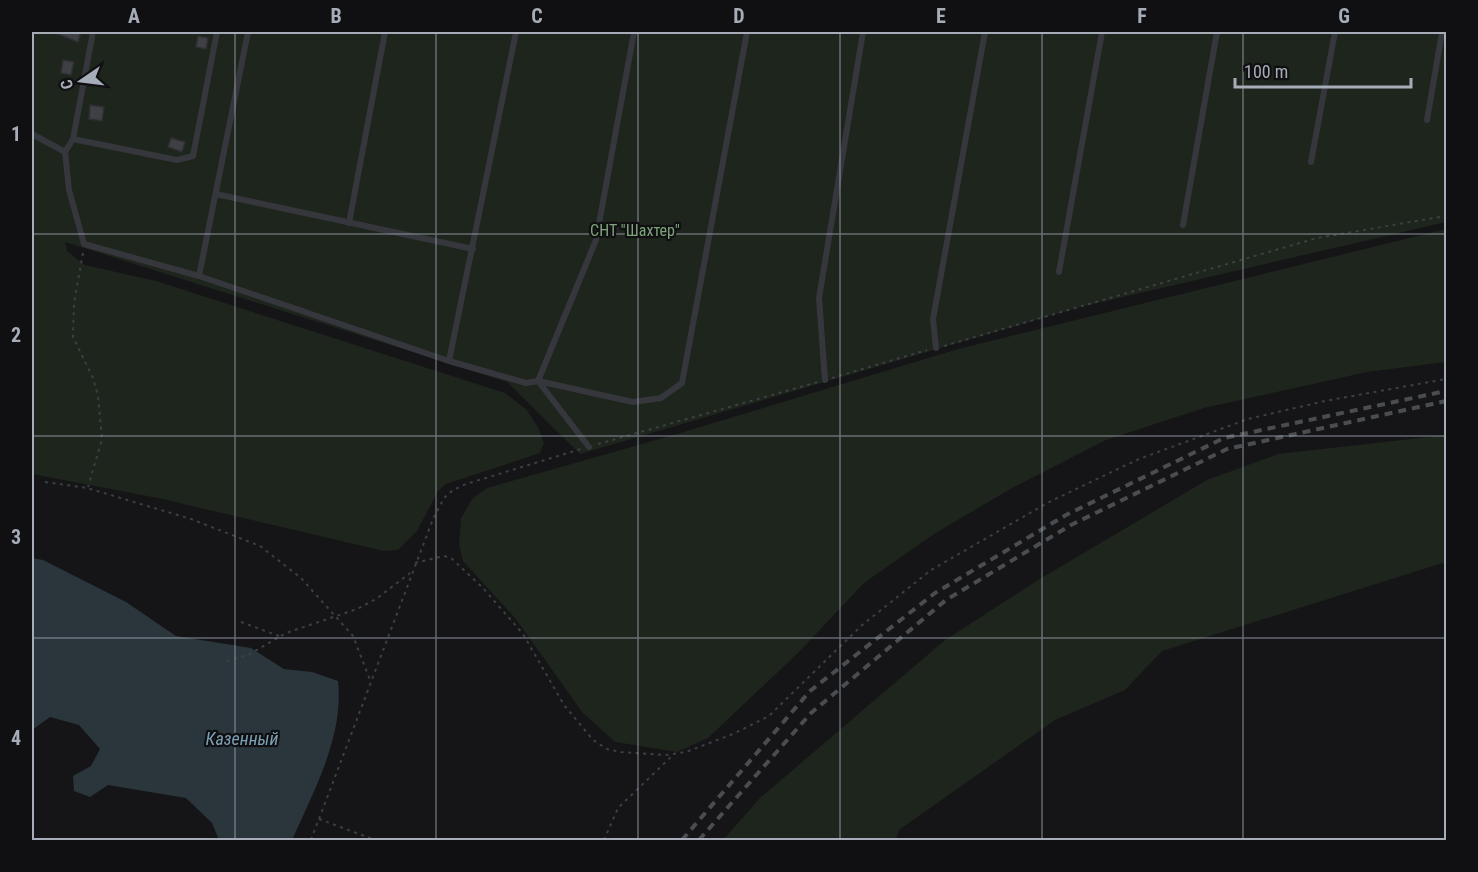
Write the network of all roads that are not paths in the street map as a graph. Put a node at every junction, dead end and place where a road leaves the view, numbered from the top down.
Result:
1 (93, 32) edge
2 (218, 32) edge
3 (248, 32) edge
4 (385, 32) edge
5 (516, 32) edge
6 (634, 32) edge
7 (747, 32) edge
8 (862, 32) edge
9 (985, 32) edge
10 (1102, 32) edge
11 (1217, 32) edge
12 (1335, 32) edge
13 (1442, 32) edge
14 (1427, 120) dead end
15 (32, 134) edge
16 (73, 139) junction
17 (65, 152) junction
18 (1311, 162) dead end
19 (216, 194) junction
20 (349, 223) junction
21 (1183, 225) dead end
22 (473, 249) junction
23 (1059, 272) dead end
24 (199, 276) junction
25 (936, 348) road end
26 (449, 361) junction
27 (825, 380) road end
28 (538, 381) junction
29 (589, 447) road end

1 - 16 lane
2 - 16 lane
3 - 19 lane
4 - 20 lane
5 - 22 lane
6 - 28 lane
7 - 28 lane
8 - 27 lane
9 - 25 lane
10 - 23 lane
11 - 21 lane
12 - 18 lane
13 - 14 lane
15 - 17 lane
16 - 17 lane
17 - 24 lane
19 - 20 lane
19 - 24 lane
20 - 22 lane
22 - 26 lane
24 - 26 lane
26 - 28 lane
28 - 29 lane

